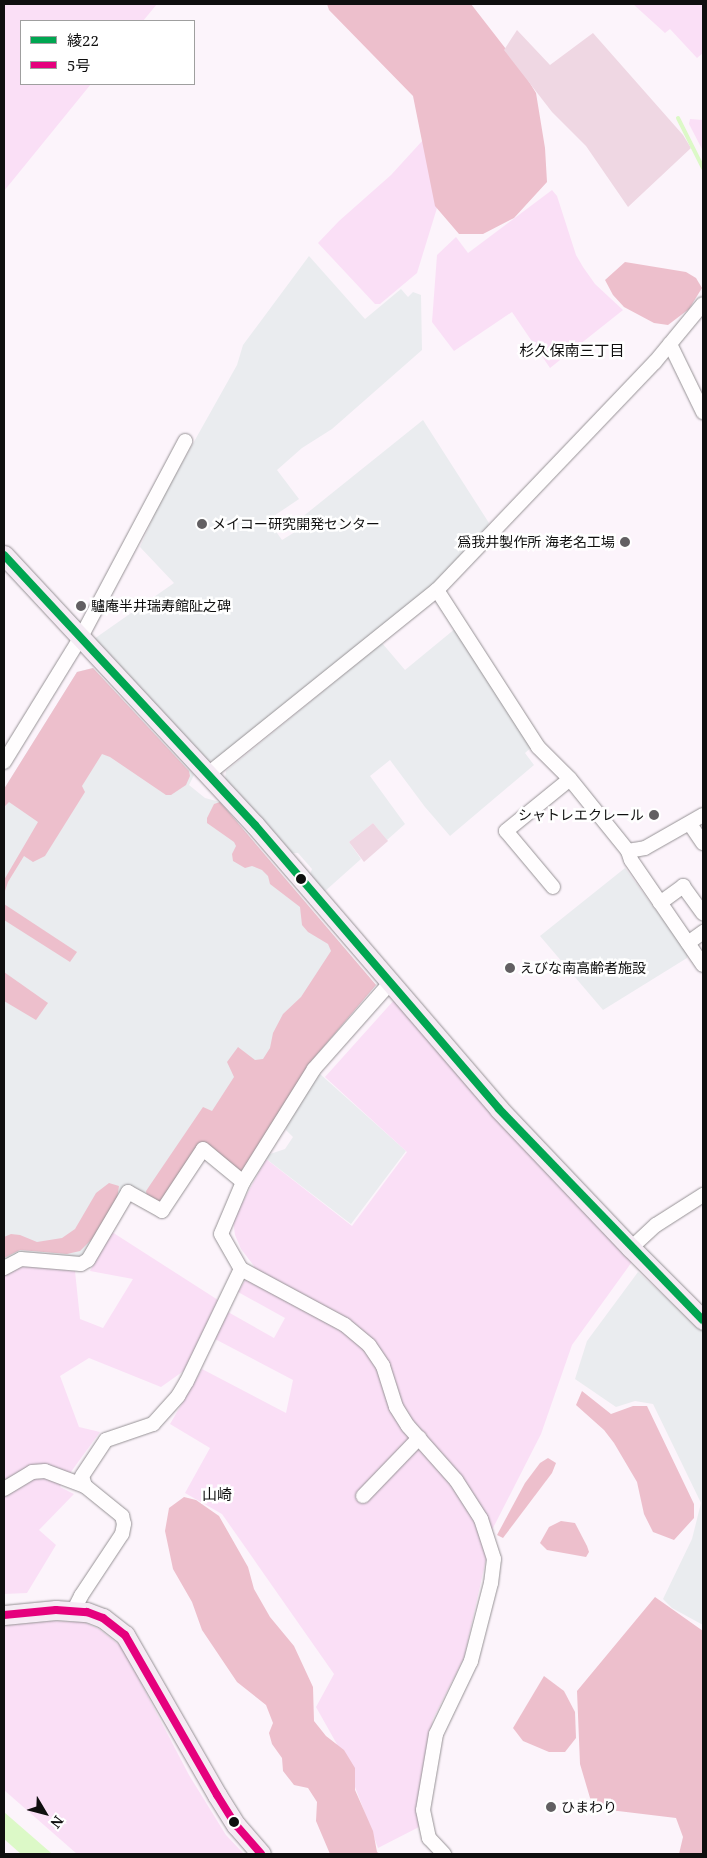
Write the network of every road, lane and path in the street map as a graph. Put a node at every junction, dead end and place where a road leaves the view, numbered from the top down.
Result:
1 (703, 304) edge
2 (670, 344) junction
3 (703, 412) edge
4 (185, 441) dead end
5 (4, 555) edge
6 (436, 590) junction
7 (81, 637) junction
8 (4, 762) edge
9 (208, 774) junction
10 (570, 779) junction
11 (703, 816) edge
12 (690, 824) junction
13 (703, 843) edge
14 (628, 850) junction
15 (553, 887) dead end
16 (660, 903) junction
17 (703, 914) edge
18 (703, 932) edge
19 (688, 943) junction
20 (703, 965) edge
21 (390, 983) junction
22 (243, 1182) junction
23 (703, 1195) edge
24 (631, 1248) junction
25 (4, 1268) edge
26 (241, 1269) junction
27 (703, 1320) edge
28 (419, 1438) junction
29 (85, 1486) junction
30 (4, 1489) edge
31 (363, 1496) dead end
32 (74, 1610) junction
33 (4, 1615) edge
34 (261, 1854) edge
35 (444, 1854) edge

1 - 2 street
2 - 3 street
2 - 6 street
4 - 7 street
5 - 7 main road
6 - 9 street
6 - 10 street
7 - 8 street
7 - 9 main road
9 - 21 main road
10 - 14 street
10 - 15 street
11 - 12 street
12 - 13 street
12 - 14 street
14 - 16 street
16 - 17 street
16 - 19 street
18 - 19 street
19 - 20 street
21 - 22 street
21 - 24 main road
22 - 25 street
22 - 26 street
23 - 24 street
24 - 27 main road
26 - 28 street
26 - 29 street
28 - 31 street
28 - 35 street
29 - 30 street
29 - 32 street
32 - 33 main road
32 - 34 main road

